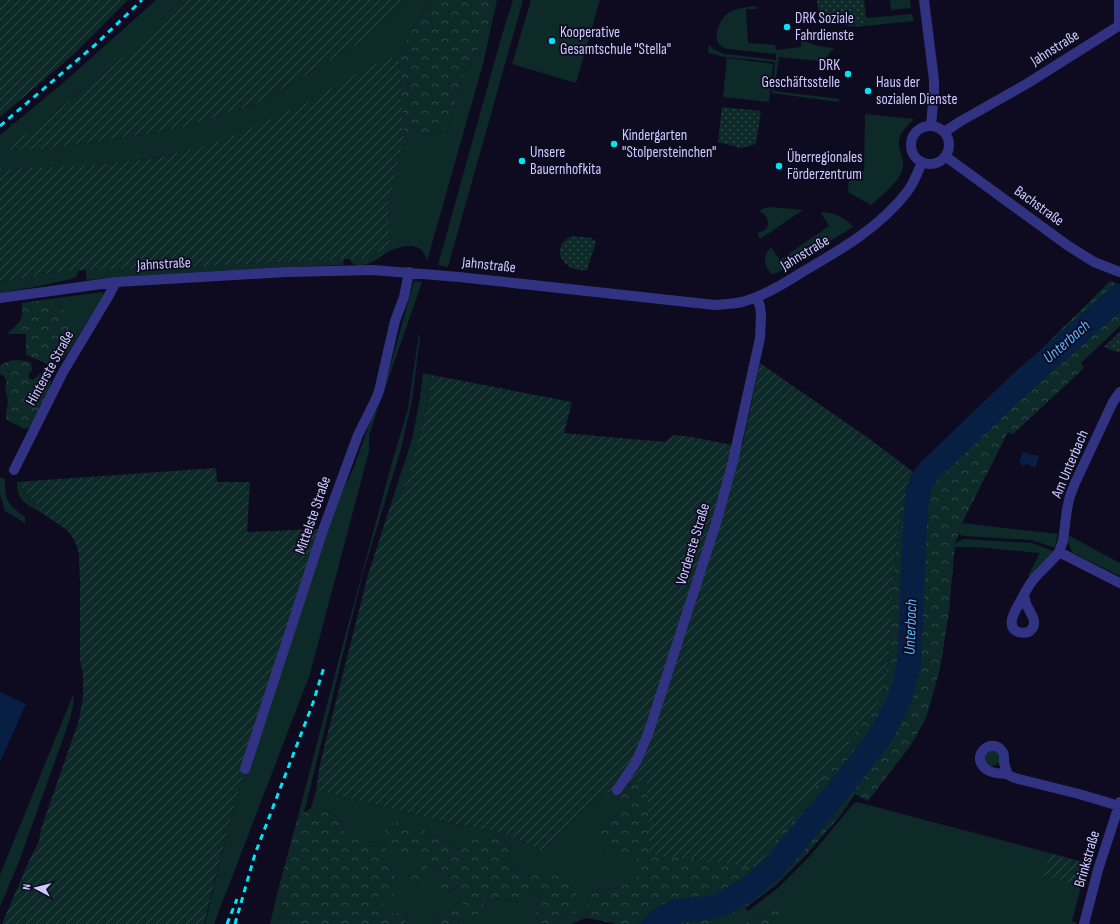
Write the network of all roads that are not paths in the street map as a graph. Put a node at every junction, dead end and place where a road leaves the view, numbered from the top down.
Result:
1 (924, 0) edge
2 (1119, 0) edge
3 (1120, 25) edge
4 (932, 125) junction
5 (944, 132) junction
6 (945, 156) junction
7 (922, 162) junction
8 (409, 272) junction
9 (1119, 272) edge
10 (116, 282) junction
11 (756, 297) junction
12 (0, 298) edge
13 (1120, 392) edge
14 (14, 470) dead end
15 (1059, 552) junction
16 (1120, 582) edge
17 (1024, 594) dead end
18 (245, 769) dead end
19 (1008, 775) dead end
20 (617, 790) dead end
21 (1119, 804) edge
22 (1084, 924) edge

1 - 4 street
2 - 3 street
3 - 5 street, Jahnstraße
4 - 5 street
4 - 7 street
5 - 6 street
6 - 7 street
6 - 9 street, Bachstraße
7 - 11 street, Jahnstraße
8 - 10 street, Jahnstraße
8 - 11 street, Jahnstraße
8 - 18 street, Mittelste Straße
10 - 12 street, Jahnstraße
10 - 14 street, Hinterste Straße
11 - 20 street, Vorderste Straße
13 - 15 street, Am Unterbach
15 - 16 street
15 - 17 street
19 - 21 street
21 - 22 street, Brinkstraße

